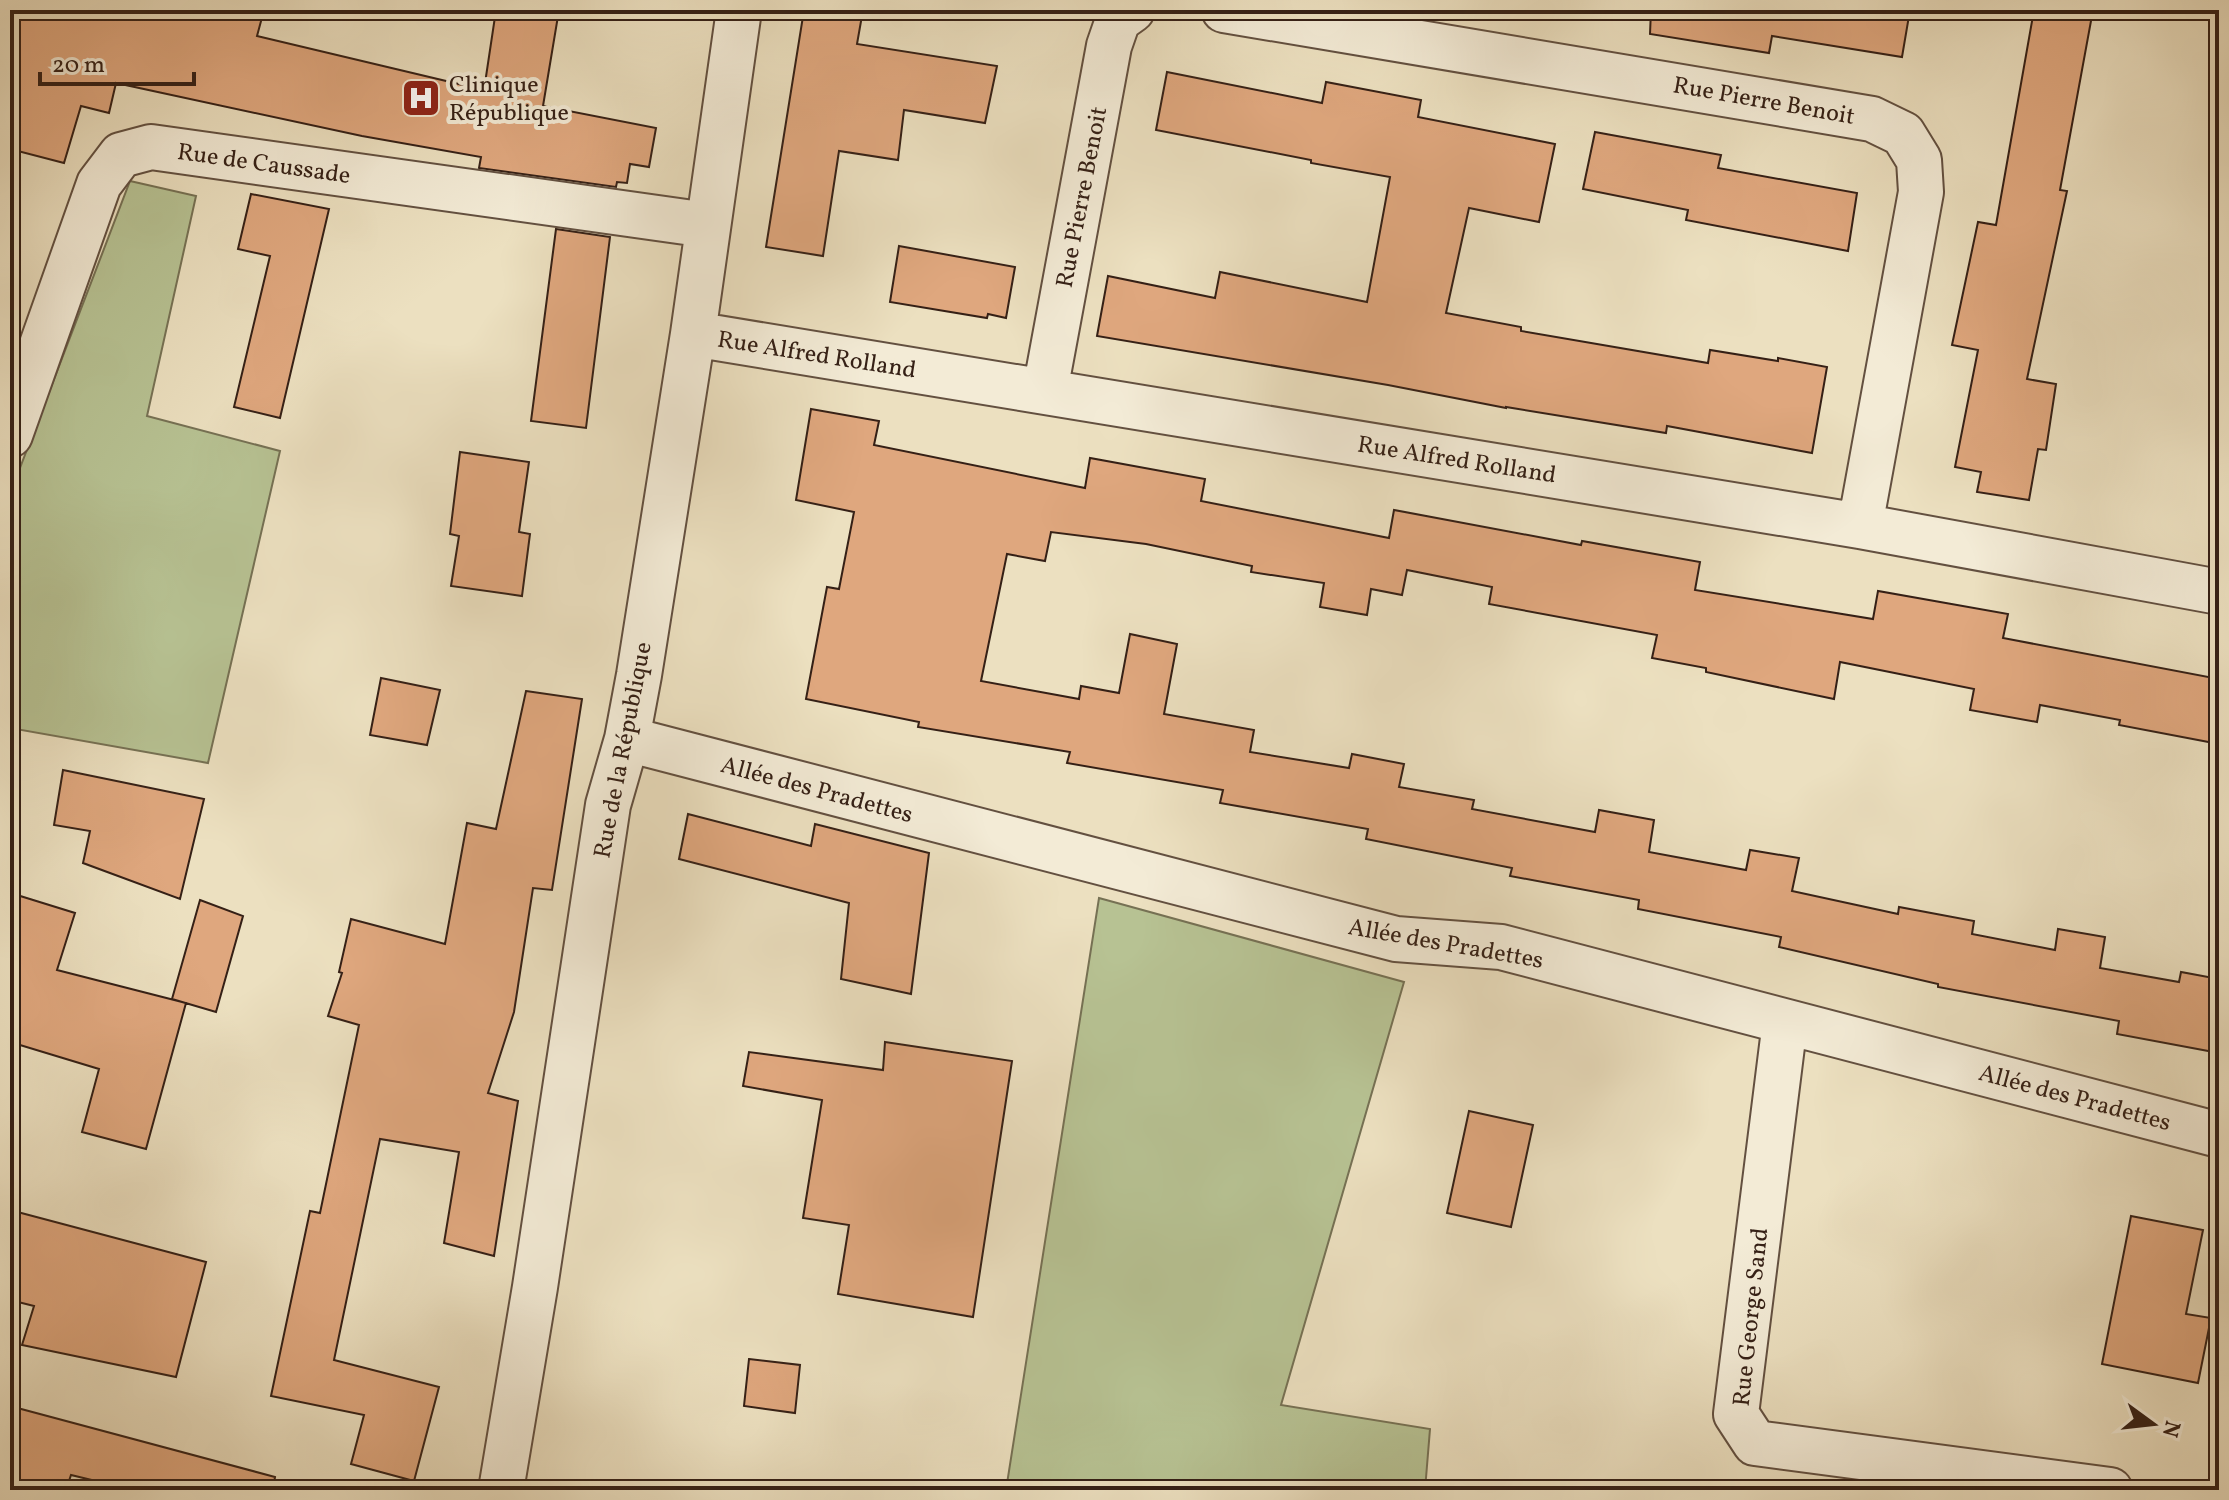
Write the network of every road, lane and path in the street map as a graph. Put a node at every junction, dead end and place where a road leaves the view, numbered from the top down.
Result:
1 (739, 10) edge
2 (1132, 10) edge
3 (1224, 10) edge
4 (707, 225) junction
5 (693, 334) junction
6 (1045, 391) junction
7 (10, 435) edge
8 (1860, 526) junction
9 (2219, 592) edge
10 (627, 739) junction
11 (1785, 1022) junction
12 (2219, 1135) edge
13 (501, 1490) edge
14 (2110, 1490) edge

1 - 4 street, Rue de la République
2 - 6 street, Rue Pierre Benoit
3 - 8 street, Rue Pierre Benoit
4 - 5 street, Rue de la République
4 - 7 street, Rue de Caussade
5 - 6 street, Rue Alfred Rolland
5 - 10 street, Rue de la République
6 - 8 street, Rue Alfred Rolland
8 - 9 street, Rue Alfred Rolland
10 - 11 street, Allée des Pradettes
10 - 13 street, Rue de la République
11 - 12 street, Allée des Pradettes
11 - 14 street, Rue George Sand

